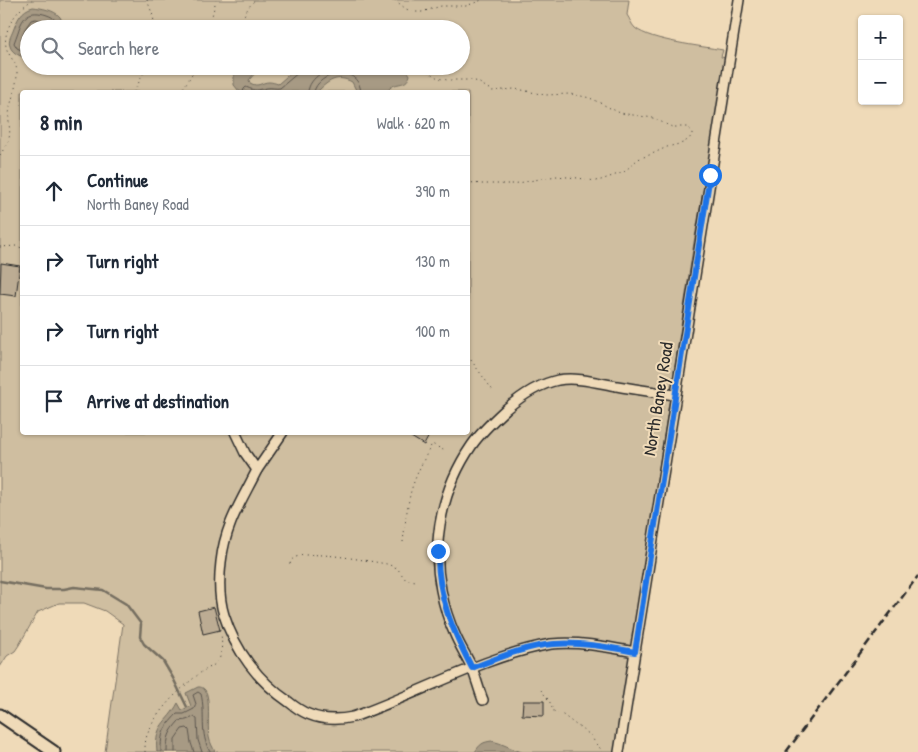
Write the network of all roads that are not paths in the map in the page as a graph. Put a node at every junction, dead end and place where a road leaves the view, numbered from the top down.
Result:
1 (739, 0) edge
2 (675, 396) junction
3 (236, 435) edge
4 (282, 435) edge
5 (256, 470) junction
6 (635, 652) junction
7 (472, 668) junction
8 (482, 700) dead end
9 (0, 715) edge
10 (54, 752) edge
11 (619, 752) edge

1 - 2 street, North Baney Road
2 - 6 street, North Baney Road
2 - 7 street
3 - 5 street
4 - 5 street
5 - 7 street
6 - 7 street
6 - 11 street, North Baney Road
7 - 8 street
9 - 10 main road

